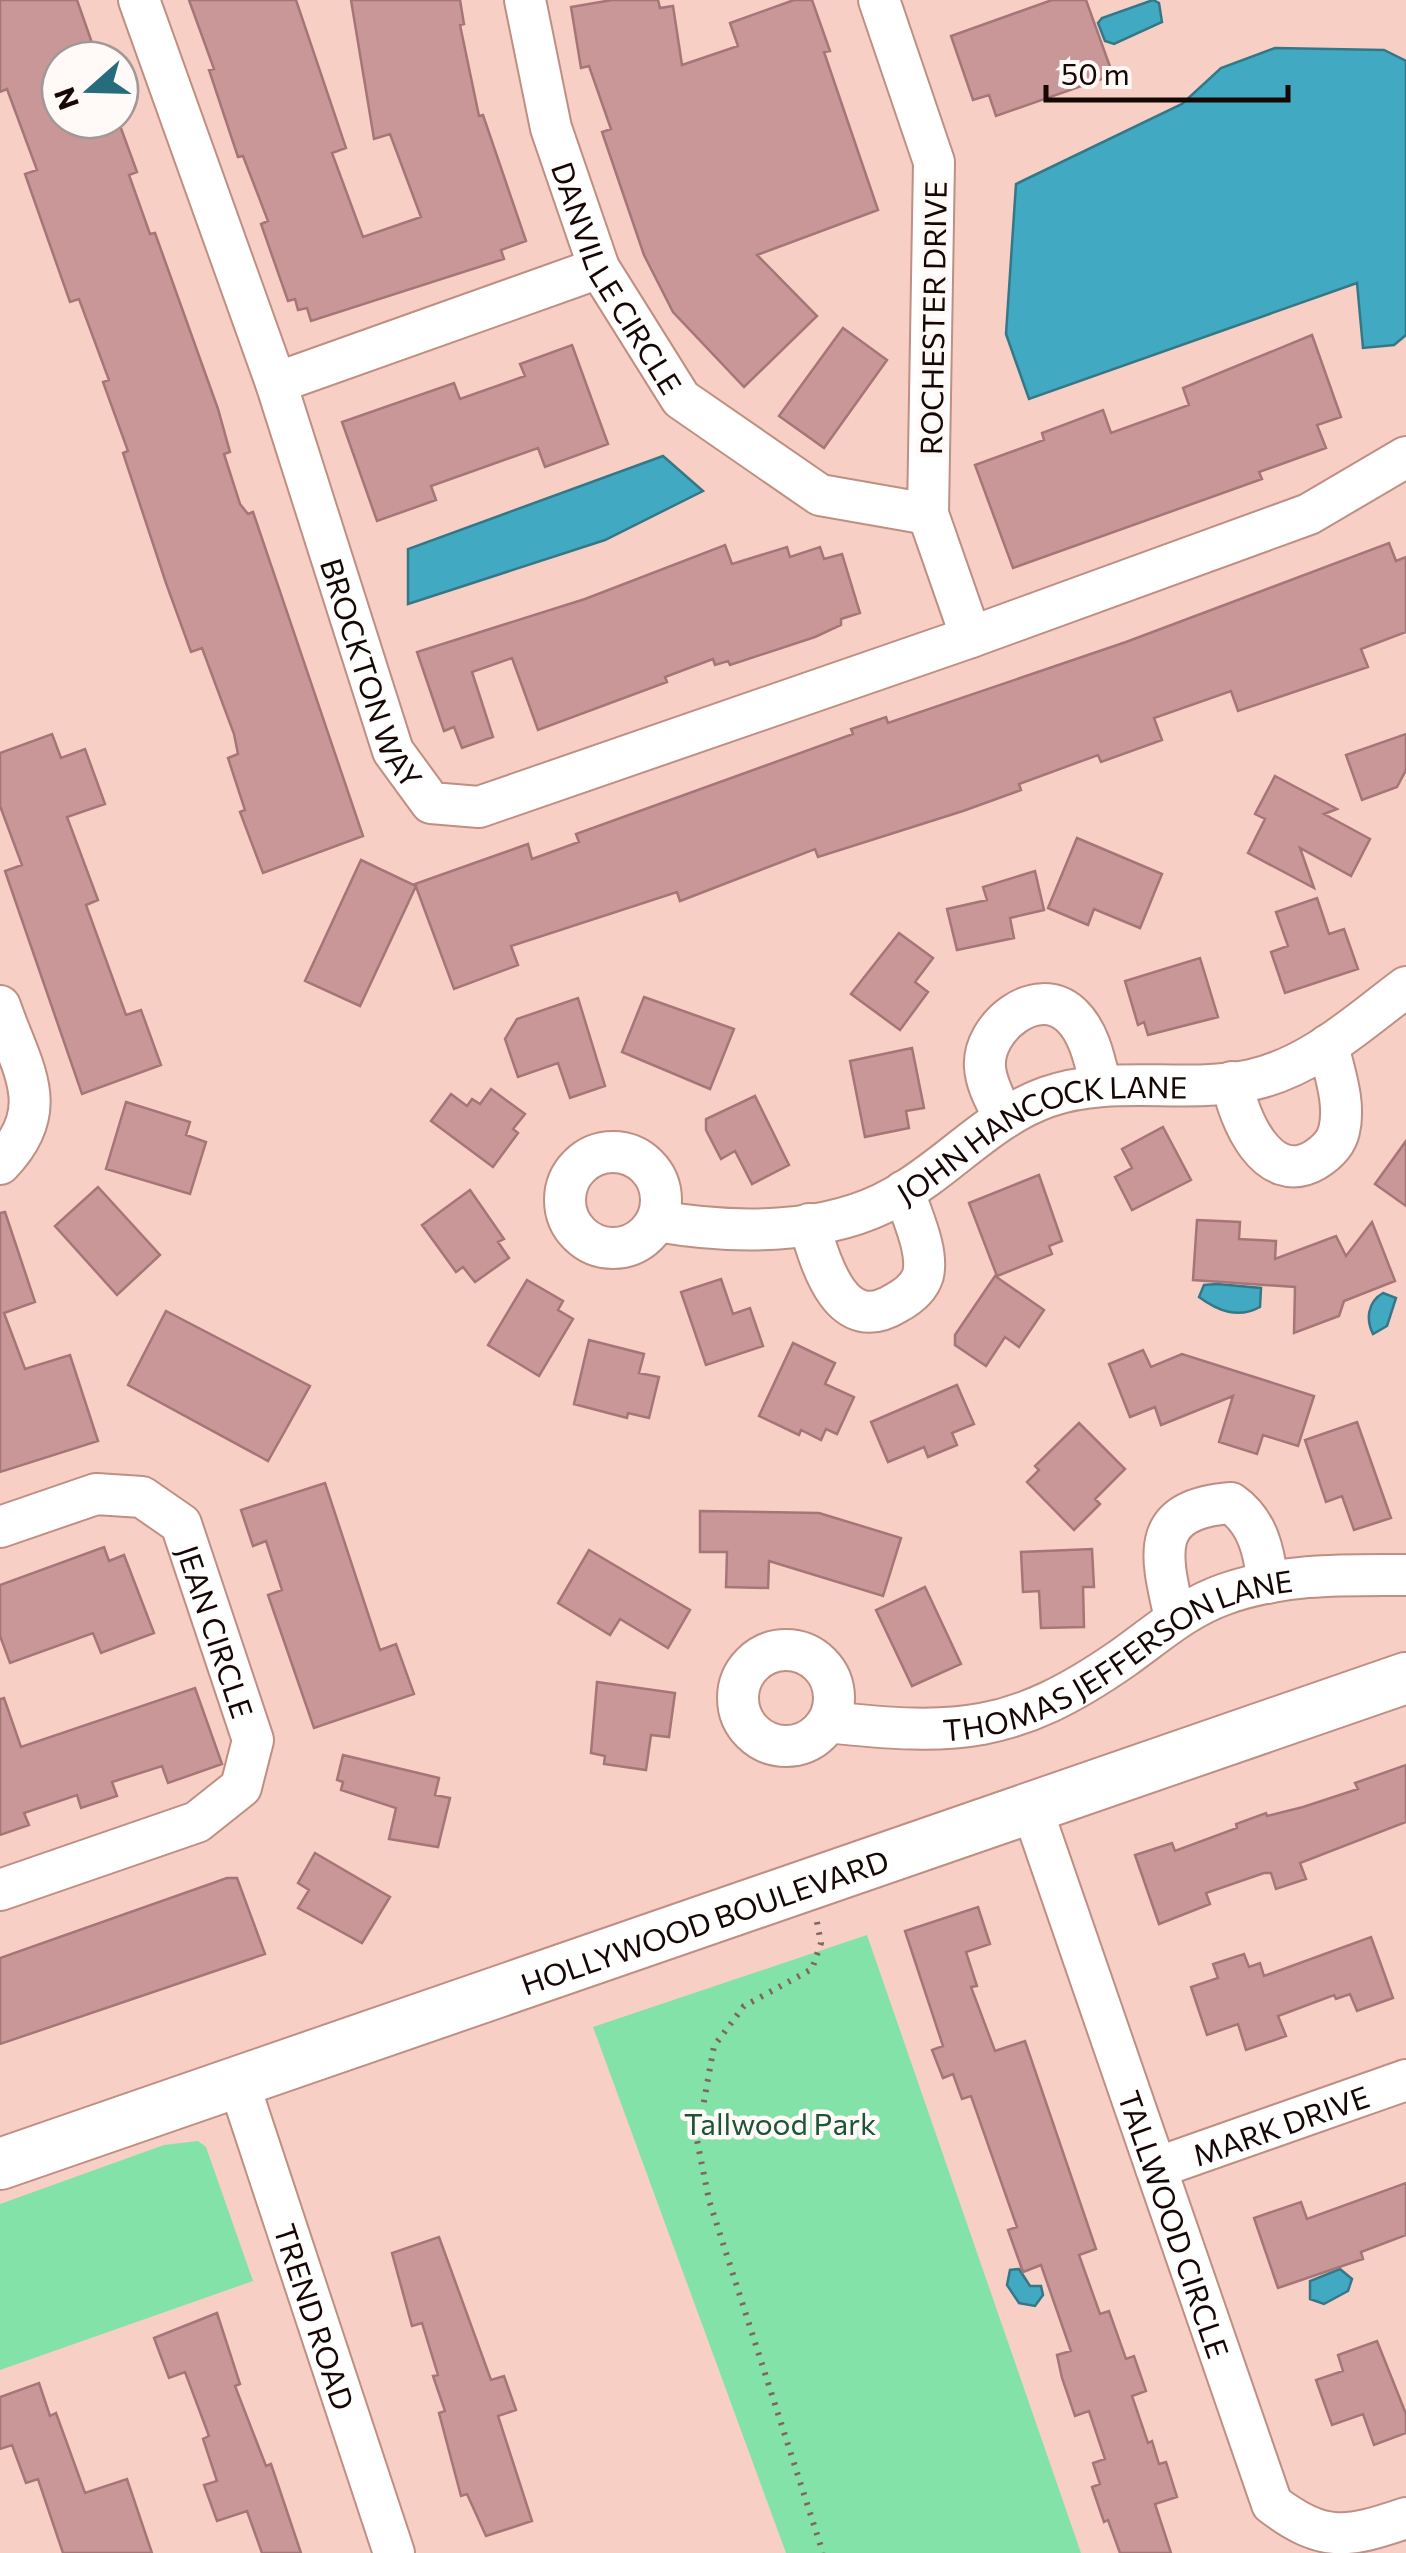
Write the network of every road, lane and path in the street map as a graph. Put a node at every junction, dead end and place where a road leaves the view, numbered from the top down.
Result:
1 (139, 0) edge
2 (524, 0) edge
3 (879, 0) edge
4 (599, 268) junction
5 (276, 383) junction
6 (1406, 457) edge
7 (928, 514) junction
8 (971, 638) junction
9 (1406, 987) edge
10 (0, 1006) edge
11 (1328, 1045) junction
12 (1232, 1082) junction
13 (1100, 1086) junction
14 (1004, 1118) junction
15 (0, 1164) edge
16 (904, 1191) junction
17 (657, 1221) dead end
18 (810, 1224) junction
19 (0, 1527) edge
20 (1406, 1575) edge
21 (1268, 1582) junction
22 (1175, 1618) junction
23 (1406, 1678) edge
24 (828, 1722) dead end
25 (1032, 1806) junction
26 (800, 1886) junction
27 (0, 1890) edge
28 (1406, 2080) edge
29 (238, 2082) junction
30 (0, 2164) edge
31 (1156, 2168) junction
32 (1406, 2518) edge
33 (394, 2553) edge
34 (823, 2553) edge

1 - 5 street, BROCKTON WAY
2 - 4 street, DANVILLE CIRCLE
3 - 7 street, ROCHESTER DRIVE
4 - 5 street
4 - 7 street, DANVILLE CIRCLE
5 - 8 street, BROCKTON WAY
6 - 8 street
7 - 8 street, ROCHESTER DRIVE
9 - 11 street, JOHN HANCOCK LANE
10 - 15 street
11 - 12 street, JOHN HANCOCK LANE
11 - 12 street
12 - 13 street, JOHN HANCOCK LANE
13 - 14 street, JOHN HANCOCK LANE
13 - 14 street
14 - 16 street, JOHN HANCOCK LANE
16 - 18 street, JOHN HANCOCK LANE
16 - 18 street
17 - 18 street, JOHN HANCOCK LANE
19 - 27 street, JEAN CIRCLE
20 - 21 street, THOMAS JEFFERSON LANE
21 - 22 street, THOMAS JEFFERSON LANE
21 - 22 street
22 - 24 street, THOMAS JEFFERSON LANE
23 - 25 street, HOLLYWOOD BOULEVARD
25 - 26 street, HOLLYWOOD BOULEVARD
25 - 31 street, TALLWOOD CIRCLE
26 - 29 street, HOLLYWOOD BOULEVARD
26 - 34 path
28 - 31 street, MARK DRIVE
29 - 30 street, HOLLYWOOD BOULEVARD
29 - 33 street, TREND ROAD
31 - 32 street, TALLWOOD CIRCLE

